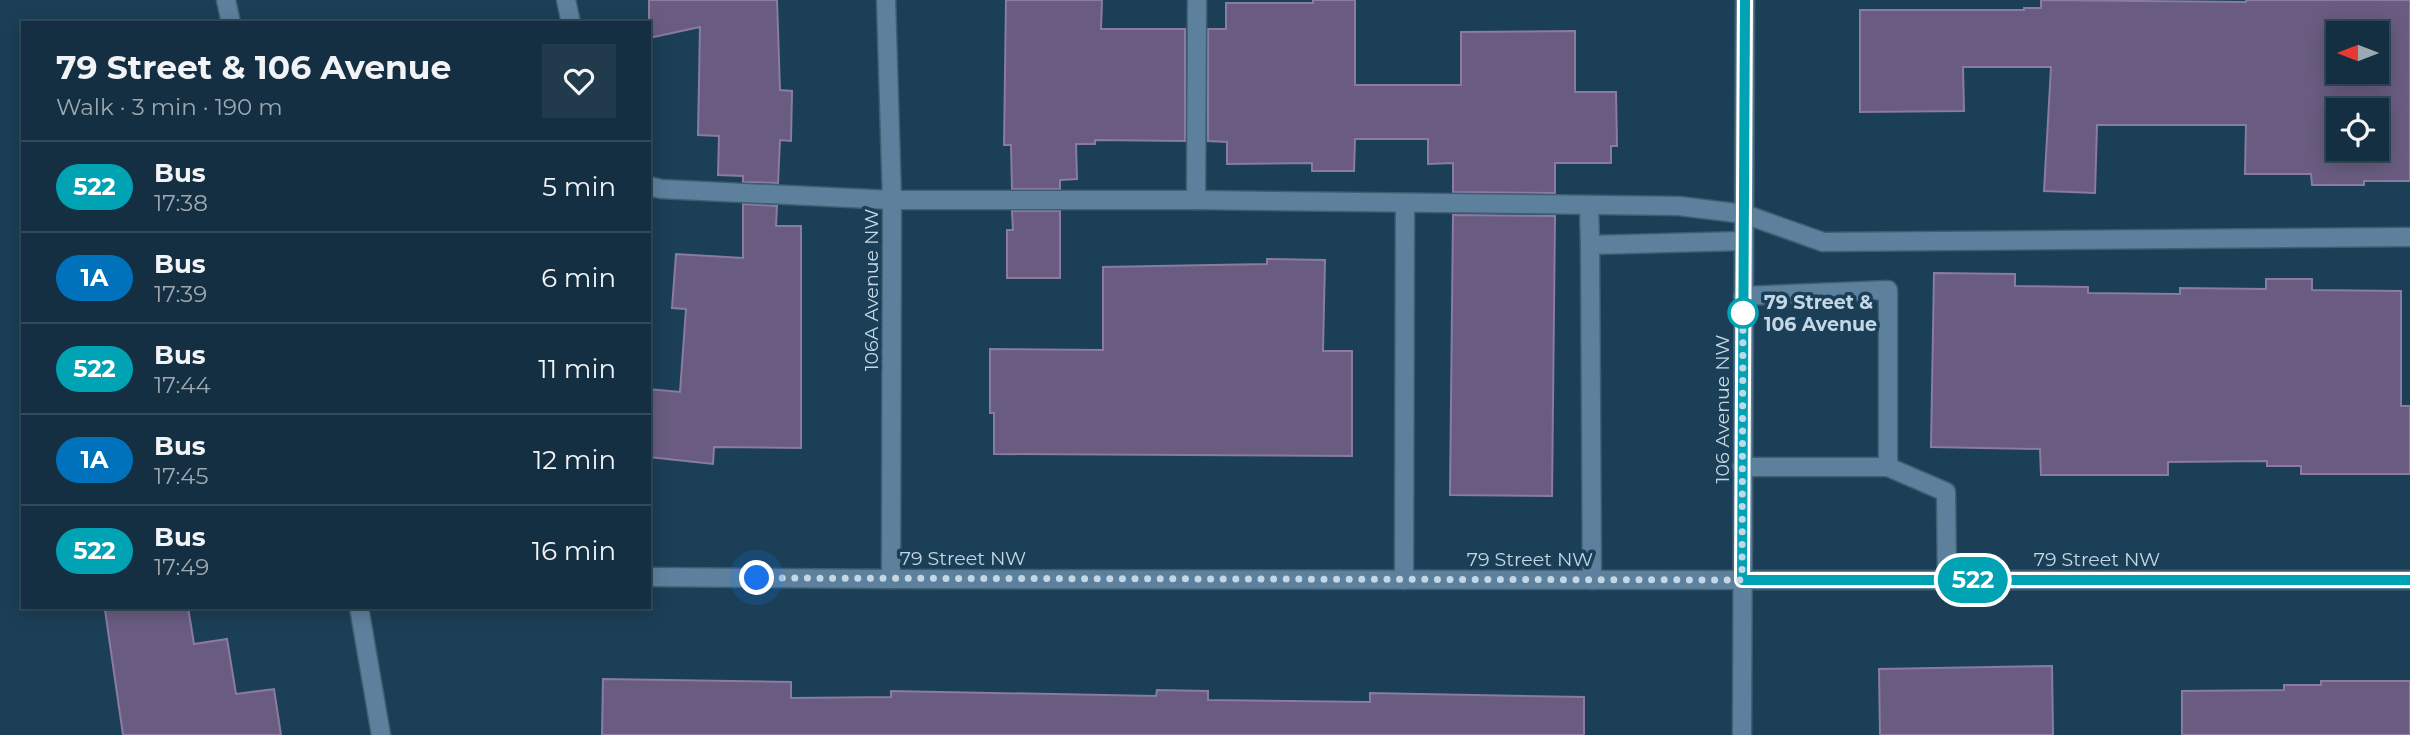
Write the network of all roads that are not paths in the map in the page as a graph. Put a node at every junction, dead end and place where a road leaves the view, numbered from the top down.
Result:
1 (226, 0) edge
2 (566, 0) edge
3 (887, 0) edge
4 (1197, 0) edge
5 (1745, 0) edge
6 (231, 21) edge
7 (571, 21) edge
8 (651, 186) edge
9 (892, 200) junction
10 (1196, 200) junction
11 (1405, 203) junction
12 (1589, 205) junction
13 (1744, 214) junction
14 (2410, 237) edge
15 (1743, 241) junction
16 (1590, 245) junction
17 (1743, 296) junction
18 (1742, 467) junction
19 (1888, 467) junction
20 (651, 577) edge
21 (891, 579) junction
22 (1404, 580) junction
23 (1591, 580) junction
24 (1742, 580) junction
25 (1947, 580) junction
26 (2410, 580) edge
27 (359, 609) edge
28 (381, 735) edge
29 (1742, 735) edge

1 - 6 street
2 - 7 street
3 - 9 street, 106A Avenue NW
4 - 10 street
5 - 13 street, 106 Avenue NW
8 - 9 street
9 - 10 street
9 - 21 street, 106A Avenue NW
10 - 11 street
11 - 12 street
11 - 22 street
12 - 13 street
12 - 16 street
13 - 14 street
13 - 15 street, 106 Avenue NW
15 - 16 street
15 - 17 street, 106 Avenue NW
16 - 23 street
17 - 18 street, 106 Avenue NW
17 - 19 street
18 - 19 street
18 - 24 street, 106 Avenue NW
19 - 25 street
20 - 21 street, 79 Street NW
21 - 22 street, 79 Street NW
22 - 23 street, 79 Street NW
23 - 24 street, 79 Street NW
24 - 25 street, 79 Street NW
24 - 29 street, 106 Avenue NW
25 - 26 street, 79 Street NW
27 - 28 street

